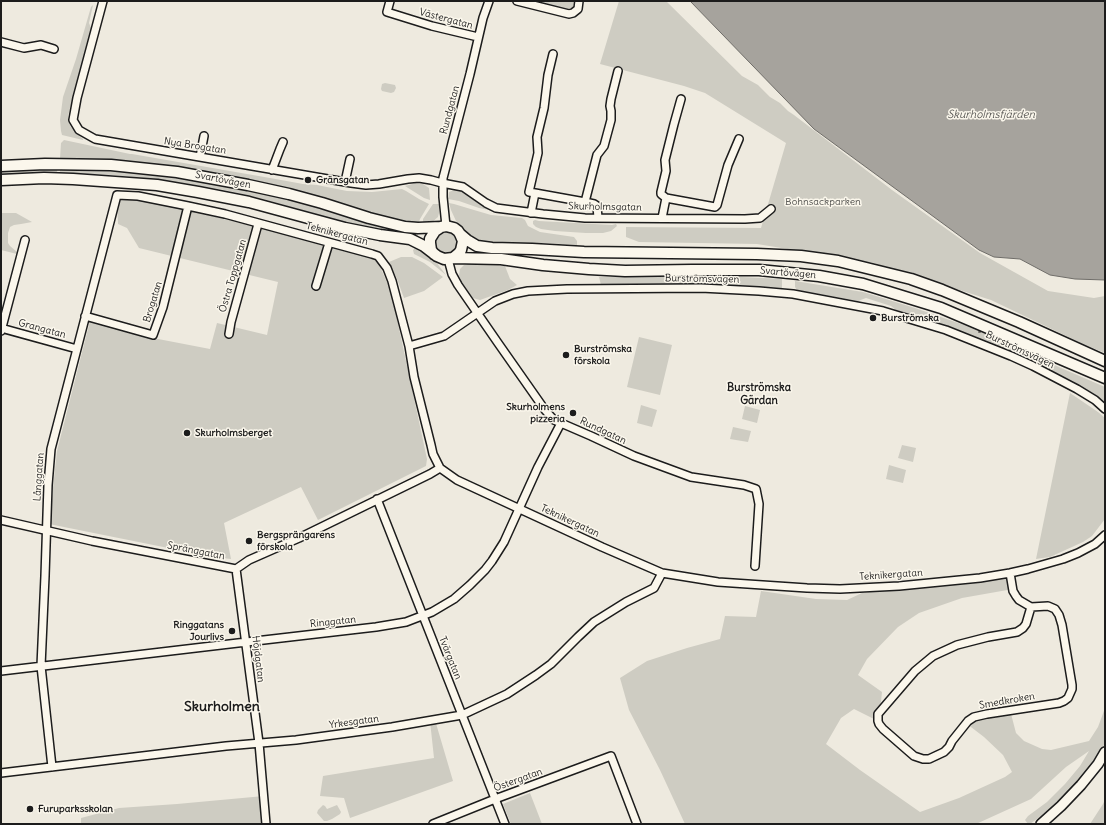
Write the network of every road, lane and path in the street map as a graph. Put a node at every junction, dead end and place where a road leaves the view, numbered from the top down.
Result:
1 (103, 1) edge
2 (390, 1) edge
3 (489, 1) edge
4 (579, 1) edge
5 (521, 2) edge
6 (478, 37) junction
7 (1, 42) edge
8 (54, 49) dead end
9 (553, 54) dead end
10 (618, 71) dead end
11 (681, 99) dead end
12 (204, 136) dead end
13 (739, 140) dead end
14 (283, 142) dead end
15 (200, 157) junction
16 (350, 159) dead end
17 (1, 166) edge
18 (272, 170) junction
19 (1, 180) edge
20 (345, 182) junction
21 (442, 183) junction
22 (535, 193) junction
23 (117, 195) joint
24 (666, 198) junction
25 (585, 202) junction
26 (706, 205) junction
27 (188, 206) junction
28 (771, 210) dead end
29 (531, 213) junction
30 (598, 218) junction
31 (662, 218) junction
32 (704, 218) junction
33 (258, 224) junction
34 (444, 227) junction
35 (460, 234) junction
36 (25, 240) dead end
37 (329, 243) junction
38 (434, 254) junction
39 (450, 258) junction
40 (316, 286) dead end
41 (477, 313) junction
42 (85, 316) junction
43 (1, 329) edge
44 (229, 334) dead end
45 (409, 346) junction
46 (77, 349) junction
47 (1105, 361) edge
48 (1105, 378) edge
49 (1105, 409) edge
50 (561, 423) junction
51 (440, 468) junction
52 (377, 499) junction
53 (520, 509) junction
54 (1, 520) edge
55 (47, 531) junction
56 (1105, 535) edge
57 (754, 566) dead end
58 (236, 569) junction
59 (662, 573) junction
60 (1010, 574) junction
61 (1030, 607) junction
62 (423, 616) junction
63 (245, 642) junction
64 (41, 666) junction
65 (1, 671) edge
66 (462, 715) junction
67 (259, 743) junction
68 (1105, 752) edge
69 (52, 767) junction
70 (1, 773) edge
71 (495, 799) junction
72 (266, 824) edge
73 (433, 824) edge
74 (505, 824) edge
75 (637, 824) edge
76 (1042, 824) edge

1 - 15 street, Nya Brogatan
2 - 6 street, Västergatan
3 - 6 street, Rundgatan
4 - 5 street
6 - 21 street, Rundgatan
7 - 8 street
9 - 22 street
10 - 25 street
11 - 24 street
12 - 15 street
13 - 26 street
14 - 18 street
15 - 18 street, Nya Brogatan
16 - 20 street
17 - 34 main road, Svartövägen
18 - 20 street, Nya Brogatan
19 - 38 main road, Svartövägen
20 - 21 street, Nya Brogatan
21 - 29 street, Skurholmsgatan
21 - 34 street, Rundgatan
22 - 25 street
22 - 29 street
23 - 27 street, Teknikergatan
23 - 42 street, Långgatan
24 - 26 street
24 - 31 street
25 - 30 street
26 - 32 street
27 - 33 street, Teknikergatan
27 - 42 street, Brogatan
28 - 32 street, Skurholmsgatan
29 - 30 street, Skurholmsgatan
30 - 31 street, Skurholmsgatan
31 - 32 street, Skurholmsgatan
33 - 37 street, Teknikergatan
33 - 44 street, Östra Toppgatan
34 - 35 main road
34 - 38 main road
35 - 39 main road
35 - 47 main road, Svartövägen
36 - 43 street
37 - 40 street
37 - 45 street, Teknikergatan
38 - 39 main road
39 - 41 street, Rundgatan
39 - 48 main road, Svartövägen
41 - 45 street, Burströmsvägen
41 - 49 street, Burströmsvägen
41 - 50 street, Rundgatan
42 - 46 street, Långgatan
43 - 46 street, Grangatan
45 - 51 street, Teknikergatan
46 - 55 street, Långgatan
50 - 53 street, Ringgatan
50 - 57 street, Rundgatan
51 - 52 street, Spränggatan
51 - 53 street, Teknikergatan
52 - 58 street, Spränggatan
52 - 62 street, Tvärgatan
53 - 59 street, Teknikergatan
53 - 62 street, Ringgatan
54 - 55 street, Spränggatan
55 - 58 street, Spränggatan
55 - 64 street, Långgatan
56 - 60 street, Teknikergatan
58 - 63 street, Höjdgatan
59 - 60 street, Teknikergatan
59 - 66 street, Yrkesgatan
60 - 61 street
61 - 61 street, Smedkroken
62 - 63 street, Ringgatan
62 - 66 street, Tvärgatan
63 - 64 street, Ringgatan
63 - 67 street, Höjdgatan
64 - 65 street, Ringgatan
64 - 69 street, Långgatan
66 - 67 street, Yrkesgatan
66 - 71 street, Tvärgatan
67 - 69 street, Yrkesgatan
67 - 72 street, Höjdgatan
68 - 76 street
69 - 70 street, Yrkesgatan
71 - 73 street, Östergatan
71 - 74 street, Tvärgatan
71 - 75 street, Östergatan

